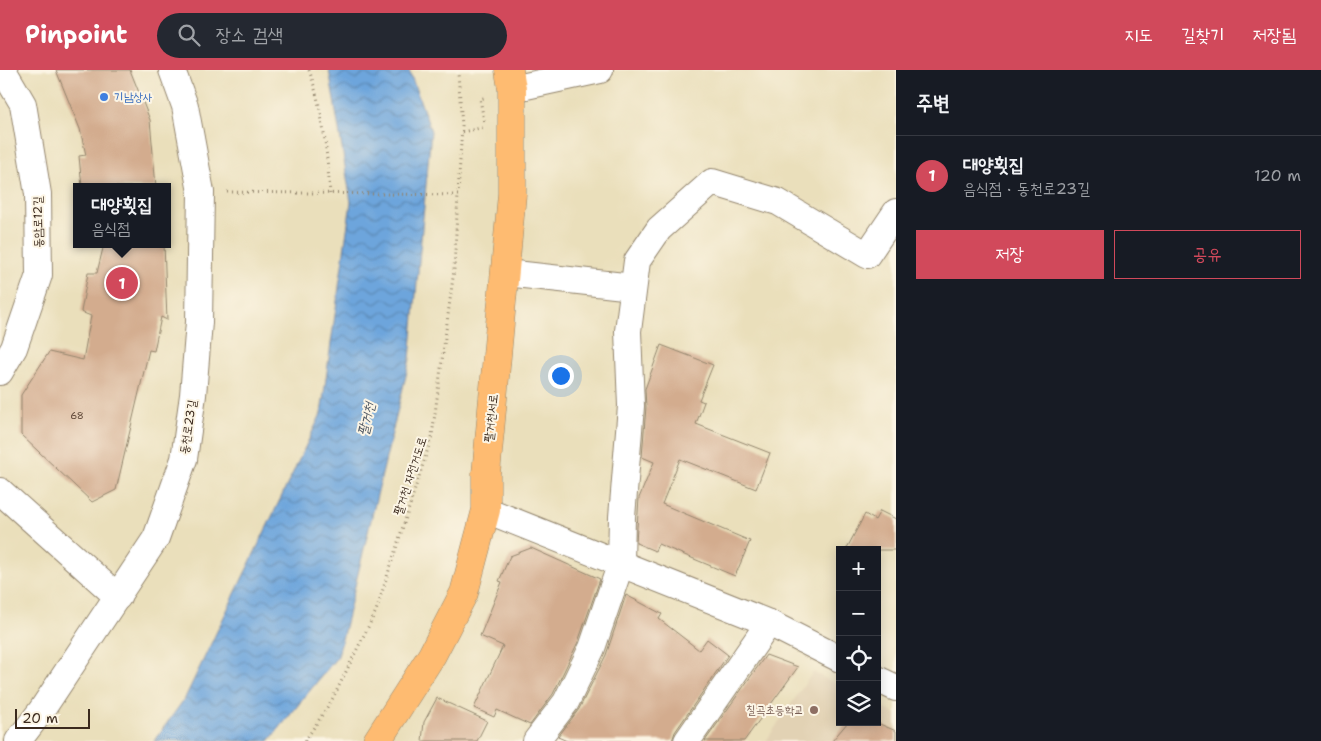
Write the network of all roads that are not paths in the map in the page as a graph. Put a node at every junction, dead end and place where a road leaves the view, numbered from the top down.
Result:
1 (3, 70) edge
2 (172, 70) edge
3 (600, 70) edge
4 (505, 85) edge
5 (896, 212) edge
6 (506, 273) junction
7 (633, 287) junction
8 (0, 372) edge
9 (0, 491) edge
10 (486, 510) junction
11 (621, 563) junction
12 (118, 597) junction
13 (769, 623) junction
14 (836, 657) edge
15 (881, 680) edge
16 (896, 688) edge
17 (380, 740) edge
18 (18, 741) edge
19 (536, 741) edge
20 (687, 741) edge

1 - 8 street, 동암로12길
2 - 12 street, 동천로23길
3 - 4 street
4 - 6 main road, 팔거천서로
5 - 7 street
6 - 7 street
6 - 10 main road, 팔거천서로
7 - 11 street
9 - 12 street
10 - 11 street
10 - 17 main road, 팔거천서로
11 - 13 street
11 - 19 street
12 - 18 street, 동천로23길
13 - 14 street
13 - 20 street
15 - 16 street

